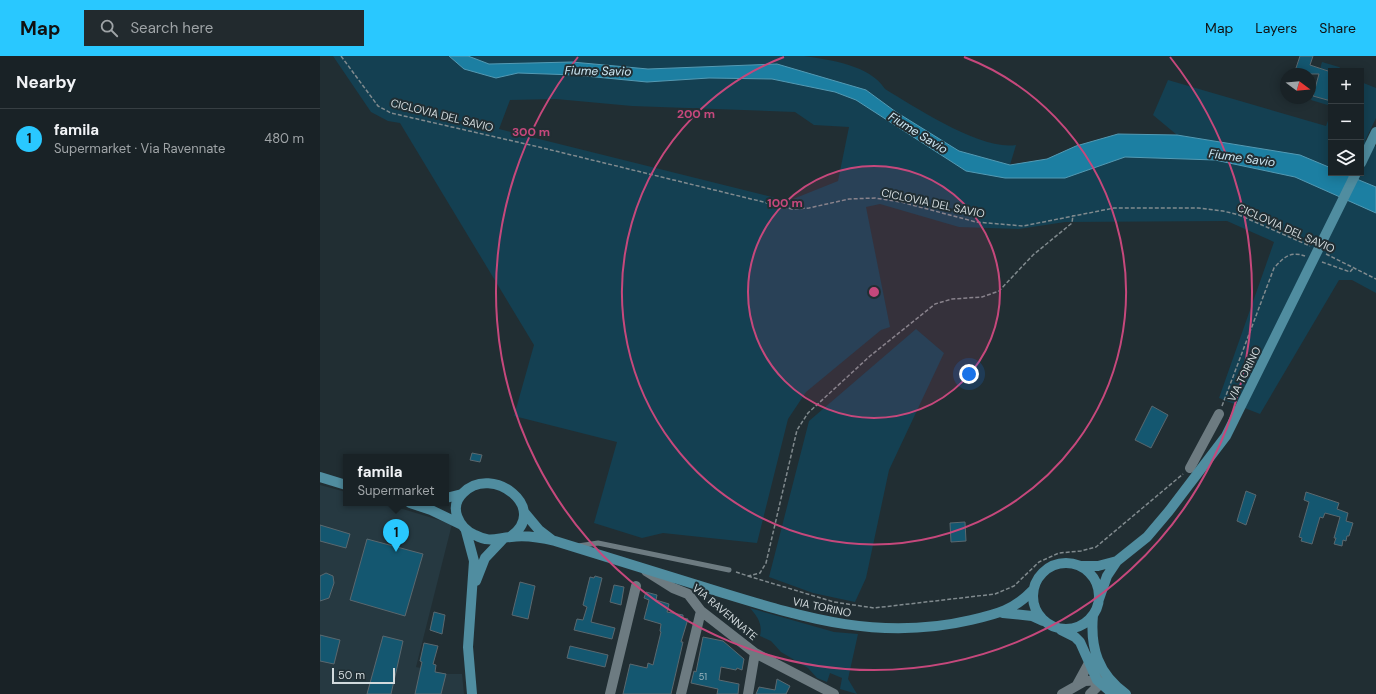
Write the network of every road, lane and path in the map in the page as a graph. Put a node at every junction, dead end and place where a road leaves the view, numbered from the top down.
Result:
1 (341, 56) edge
2 (1376, 132) edge
3 (1364, 157) edge
4 (1355, 176) edge
5 (1074, 215) junction
6 (1312, 248) dead end
7 (1319, 251) dead end
8 (1306, 256) dead end
9 (1319, 261) dead end
10 (1354, 267) junction
11 (1376, 279) edge
12 (1219, 414) joint
13 (1205, 442) junction
14 (1208, 461) junction
15 (1190, 468) joint
16 (320, 477) edge
17 (343, 483) edge
18 (462, 494) junction
19 (449, 497) edge
20 (419, 506) edge
21 (524, 512) junction
22 (463, 527) junction
23 (507, 538) junction
24 (553, 541) junction
25 (573, 547) junction
26 (1117, 561) junction
27 (1080, 566) junction
28 (644, 570) junction
29 (729, 570) joint
30 (748, 576) junction
31 (636, 586) dead end
32 (1033, 590) junction
33 (472, 594) junction
34 (1099, 599) junction
35 (701, 611) junction
36 (999, 613) junction
37 (1093, 615) junction
38 (1044, 621) junction
39 (1060, 629) junction
40 (755, 653) junction
41 (1089, 663) junction
42 (1102, 679) junction
43 (1077, 685) junction
44 (472, 694) edge
45 (610, 694) edge
46 (681, 694) edge
47 (748, 694) edge
48 (834, 694) edge
49 (1062, 694) edge
50 (1090, 694) edge
51 (1113, 694) edge
52 (1126, 694) edge

1 - 5 path, CICLOVIA DEL SAVIO
2 - 3 main road
4 - 14 main road, VIA TORINO
5 - 6 path, CICLOVIA DEL SAVIO
5 - 30 path
7 - 10 path, CICLOVIA DEL SAVIO
8 - 12 path
9 - 10 path
10 - 11 path, CICLOVIA DEL SAVIO
12 - 13 street
13 - 14 street
13 - 15 street
14 - 26 main road, VIA TORINO
15 - 30 path
16 - 17 main road
18 - 19 main road
18 - 21 main road
18 - 22 main road
20 - 22 main road
21 - 23 main road
21 - 24 main road, VIA RAVENNATE
22 - 23 main road
22 - 33 main road
23 - 24 main road, VIA RAVENNATE
23 - 33 main road
24 - 25 main road, VIA RAVENNATE
25 - 28 main road, VIA RAVENNATE
25 - 29 lane
26 - 27 main road, VIA TORINO
26 - 34 main road, VIA TORINO
27 - 32 main road
27 - 34 main road
28 - 35 street, VIA RAVENNATE
28 - 36 main road, VIA TORINO
29 - 30 path
31 - 45 street
32 - 36 main road, VIA TORINO
32 - 38 main road
33 - 44 main road
34 - 37 main road
35 - 40 street, VIA RAVENNATE
35 - 46 street
36 - 38 main road, VIA TORINO
37 - 39 main road
37 - 42 main road
38 - 39 main road
39 - 41 main road
40 - 47 street
40 - 48 street, VIA RAVENNATE
41 - 42 main road
41 - 43 street
42 - 43 street
42 - 50 street
42 - 51 main road
42 - 52 main road
43 - 49 street

